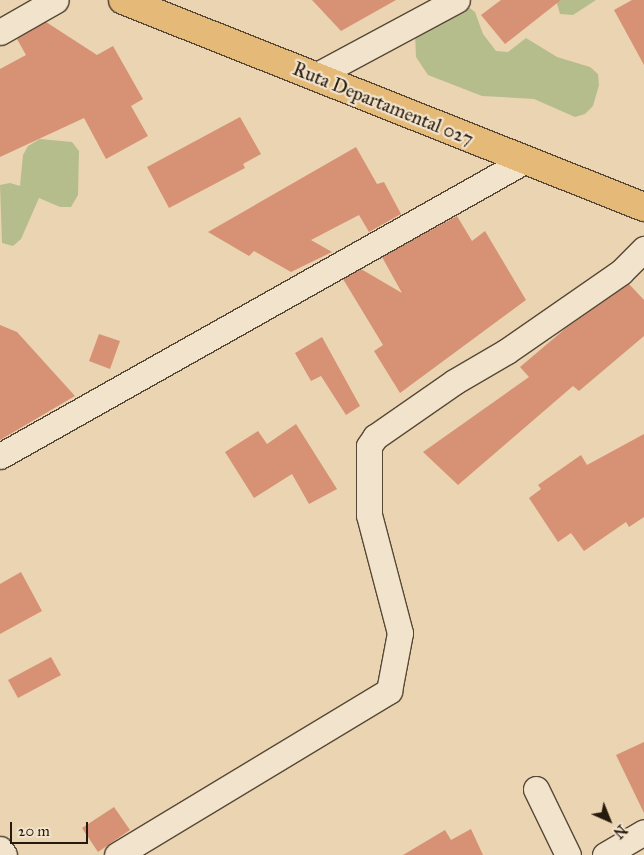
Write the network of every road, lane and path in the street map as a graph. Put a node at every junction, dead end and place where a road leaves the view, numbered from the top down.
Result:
1 (56, 0) edge
2 (123, 0) edge
3 (457, 0) edge
4 (0, 32) edge
5 (315, 76) junction
6 (526, 160) junction
7 (644, 207) edge
8 (644, 249) edge
9 (0, 456) edge
10 (536, 789) dead end
11 (644, 832) edge
12 (0, 849) edge
13 (4, 855) edge
14 (117, 855) edge
15 (568, 855) edge
16 (605, 855) edge

1 - 4 street
2 - 5 main road, Ruta Departamental 027
3 - 5 street
5 - 6 main road, Ruta Departamental 027
6 - 7 main road, Ruta Departamental 027
6 - 9 street
8 - 14 street
10 - 15 street
11 - 16 street
12 - 13 street

